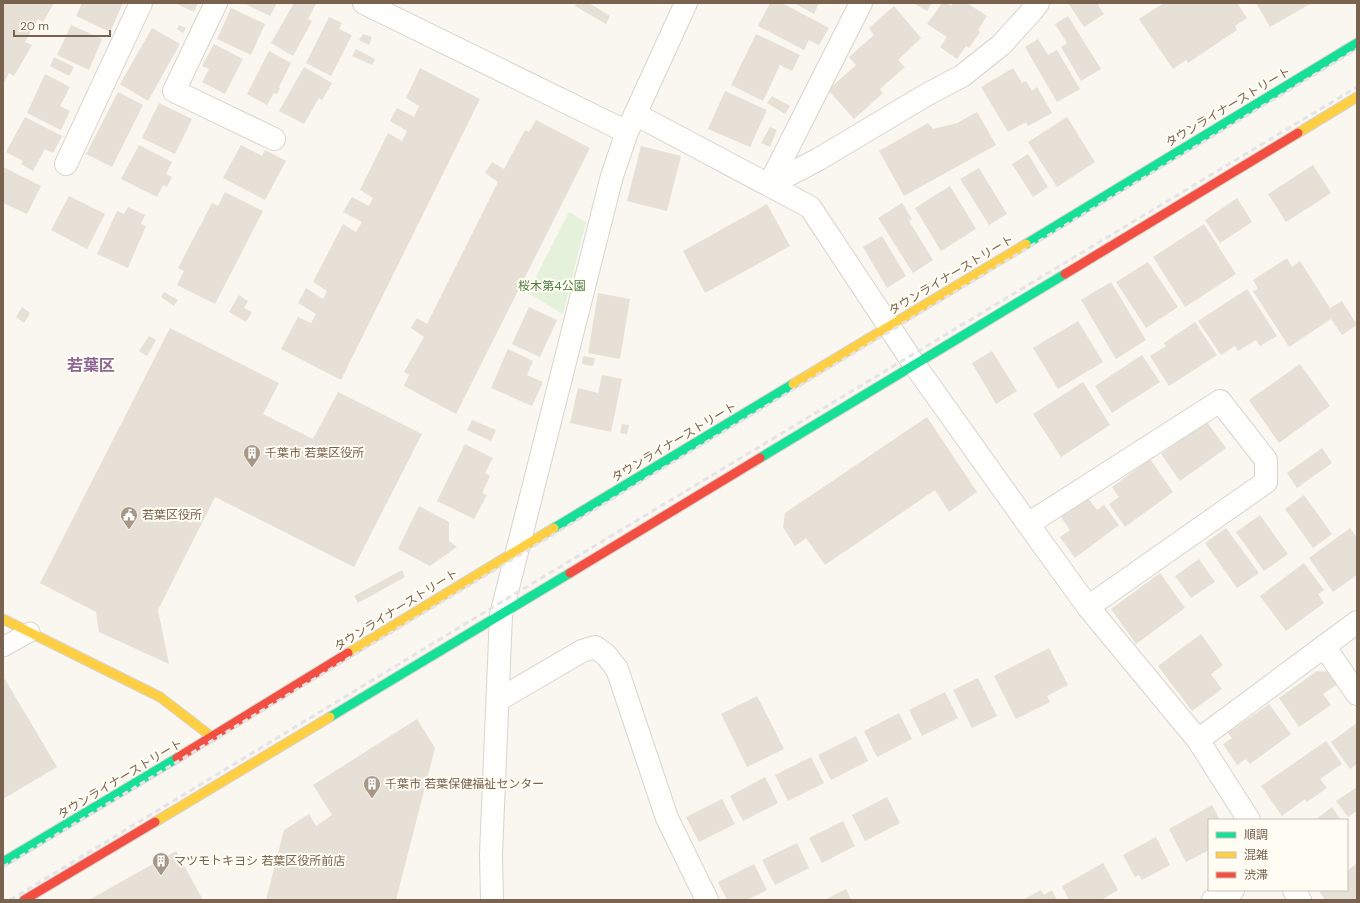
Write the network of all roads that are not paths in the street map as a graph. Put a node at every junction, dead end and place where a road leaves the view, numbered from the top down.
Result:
1 (141, 3) edge
2 (216, 3) edge
3 (364, 3) edge
4 (686, 3) edge
5 (861, 3) edge
6 (1038, 3) edge
7 (1357, 43) edge
8 (1357, 97) edge
9 (631, 123) junction
10 (274, 140) dead end
11 (66, 164) dead end
12 (768, 185) junction
13 (888, 327) junction
14 (914, 364) junction
15 (1028, 524) junction
16 (518, 549) junction
17 (1088, 608) junction
18 (501, 615) junction
19 (3, 619) edge
20 (1357, 622) edge
21 (30, 632) junction
22 (1324, 646) junction
23 (3, 647) edge
24 (1357, 694) edge
25 (498, 700) junction
26 (212, 737) junction
27 (1198, 740) junction
28 (1248, 819) edge
29 (3, 862) edge
30 (1231, 891) edge
31 (1295, 891) edge
32 (24, 900) edge
33 (492, 900) edge
34 (707, 900) edge
35 (1213, 900) edge
36 (1300, 900) edge

1 - 11 street
2 - 10 street
3 - 9 street
4 - 9 street
5 - 12 street
6 - 12 street
7 - 13 street, タウンライナーストリート
8 - 14 street
9 - 12 street
9 - 16 street
12 - 13 street
13 - 14 street
13 - 16 street, タウンライナーストリート
14 - 15 street
14 - 18 street
15 - 17 street
15 - 17 street
16 - 18 street
16 - 26 street, タウンライナーストリート
17 - 27 street
18 - 25 street
18 - 32 street
19 - 21 street
20 - 22 street
21 - 23 lane
21 - 26 street
22 - 24 street
22 - 27 street
25 - 33 street
25 - 34 street
26 - 29 street, タウンライナーストリート
27 - 28 street
30 - 35 street
31 - 36 street

